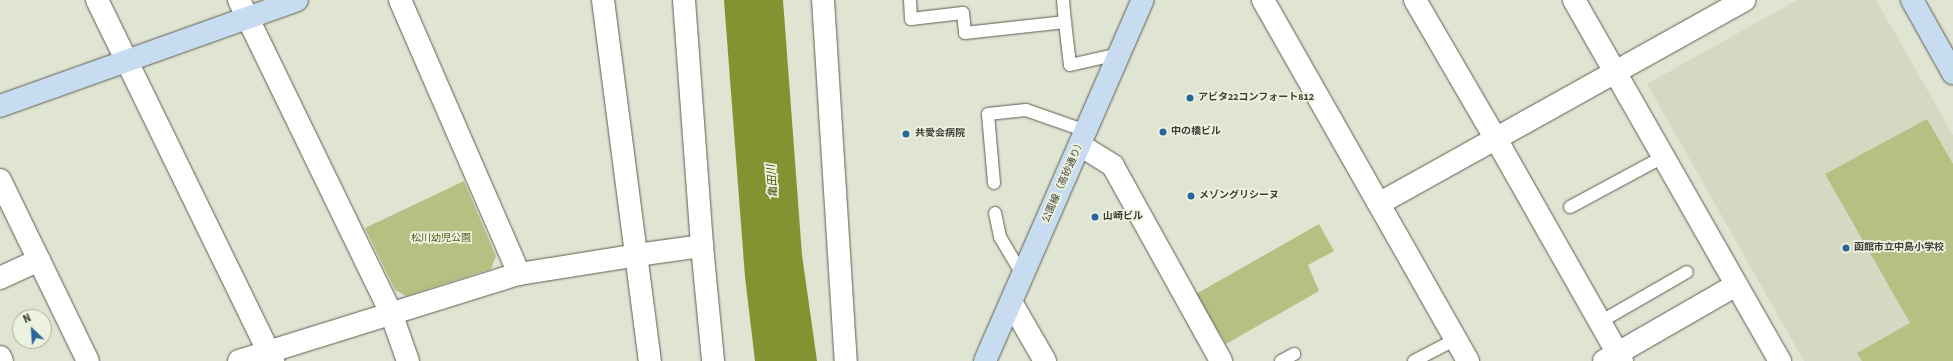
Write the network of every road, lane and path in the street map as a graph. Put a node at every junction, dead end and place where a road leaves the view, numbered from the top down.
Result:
1 (97, 0) edge
2 (297, 0) edge
3 (400, 0) edge
4 (603, 0) edge
5 (684, 0) edge
6 (823, 0) edge
7 (910, 0) edge
8 (1063, 0) edge
9 (1143, 0) edge
10 (1263, 0) edge
11 (1415, 0) edge
12 (1574, 0) edge
13 (1912, 0) edge
14 (1741, 1) edge
15 (243, 9) edge
16 (1065, 22) junction
17 (1119, 54) junction
18 (127, 61) junction
19 (1616, 72) junction
20 (1953, 73) edge
21 (0, 106) edge
22 (1083, 138) junction
23 (1496, 139) junction
24 (1663, 157) junction
25 (0, 180) edge
26 (994, 183) dead end
27 (1380, 203) junction
28 (1570, 207) dead end
29 (995, 213) dead end
30 (702, 246) junction
31 (637, 255) junction
32 (39, 260) junction
33 (1687, 272) dead end
34 (519, 274) junction
35 (1022, 274) junction
36 (0, 278) edge
37 (1736, 285) junction
38 (1011, 302) junction
39 (392, 313) junction
40 (1600, 322) junction
41 (1456, 339) junction
42 (1294, 354) dead end
43 (271, 356) edge
44 (0, 357) edge
45 (1614, 358) edge
46 (2, 361) edge
47 (88, 361) edge
48 (239, 361) edge
49 (408, 361) edge
50 (650, 361) edge
51 (713, 361) edge
52 (846, 361) edge
53 (984, 361) edge
54 (1046, 361) edge
55 (1221, 361) edge
56 (1281, 361) edge
57 (1414, 361) edge
58 (1468, 361) edge
59 (1780, 361) edge

1 - 18 street
2 - 15 street
3 - 34 street
4 - 31 street
5 - 30 street
6 - 52 street
7 - 16 lane
8 - 16 lane
9 - 17 street, 公園線（高砂通り）
10 - 27 street
11 - 23 street
12 - 19 street
13 - 20 street
14 - 19 street
15 - 18 street
15 - 39 street
16 - 17 lane
17 - 22 street, 公園線（高砂通り）
18 - 21 street
18 - 43 street
19 - 23 street
19 - 24 street
22 - 26 lane
22 - 35 street, 公園線（高砂通り）
22 - 55 street
23 - 27 street
23 - 40 street
24 - 28 lane
24 - 37 street
25 - 32 street
27 - 41 street
29 - 35 lane
30 - 31 street
30 - 51 street
31 - 34 street
31 - 50 street
32 - 36 street
32 - 47 street
33 - 40 lane
34 - 39 street
35 - 38 street, 公園線（高砂通り）
37 - 45 street
37 - 59 street
38 - 53 street, 公園線（高砂通り）
38 - 54 street
39 - 43 street
39 - 49 street
40 - 45 street
41 - 57 lane
41 - 58 street
42 - 56 lane
43 - 48 street
44 - 46 street

